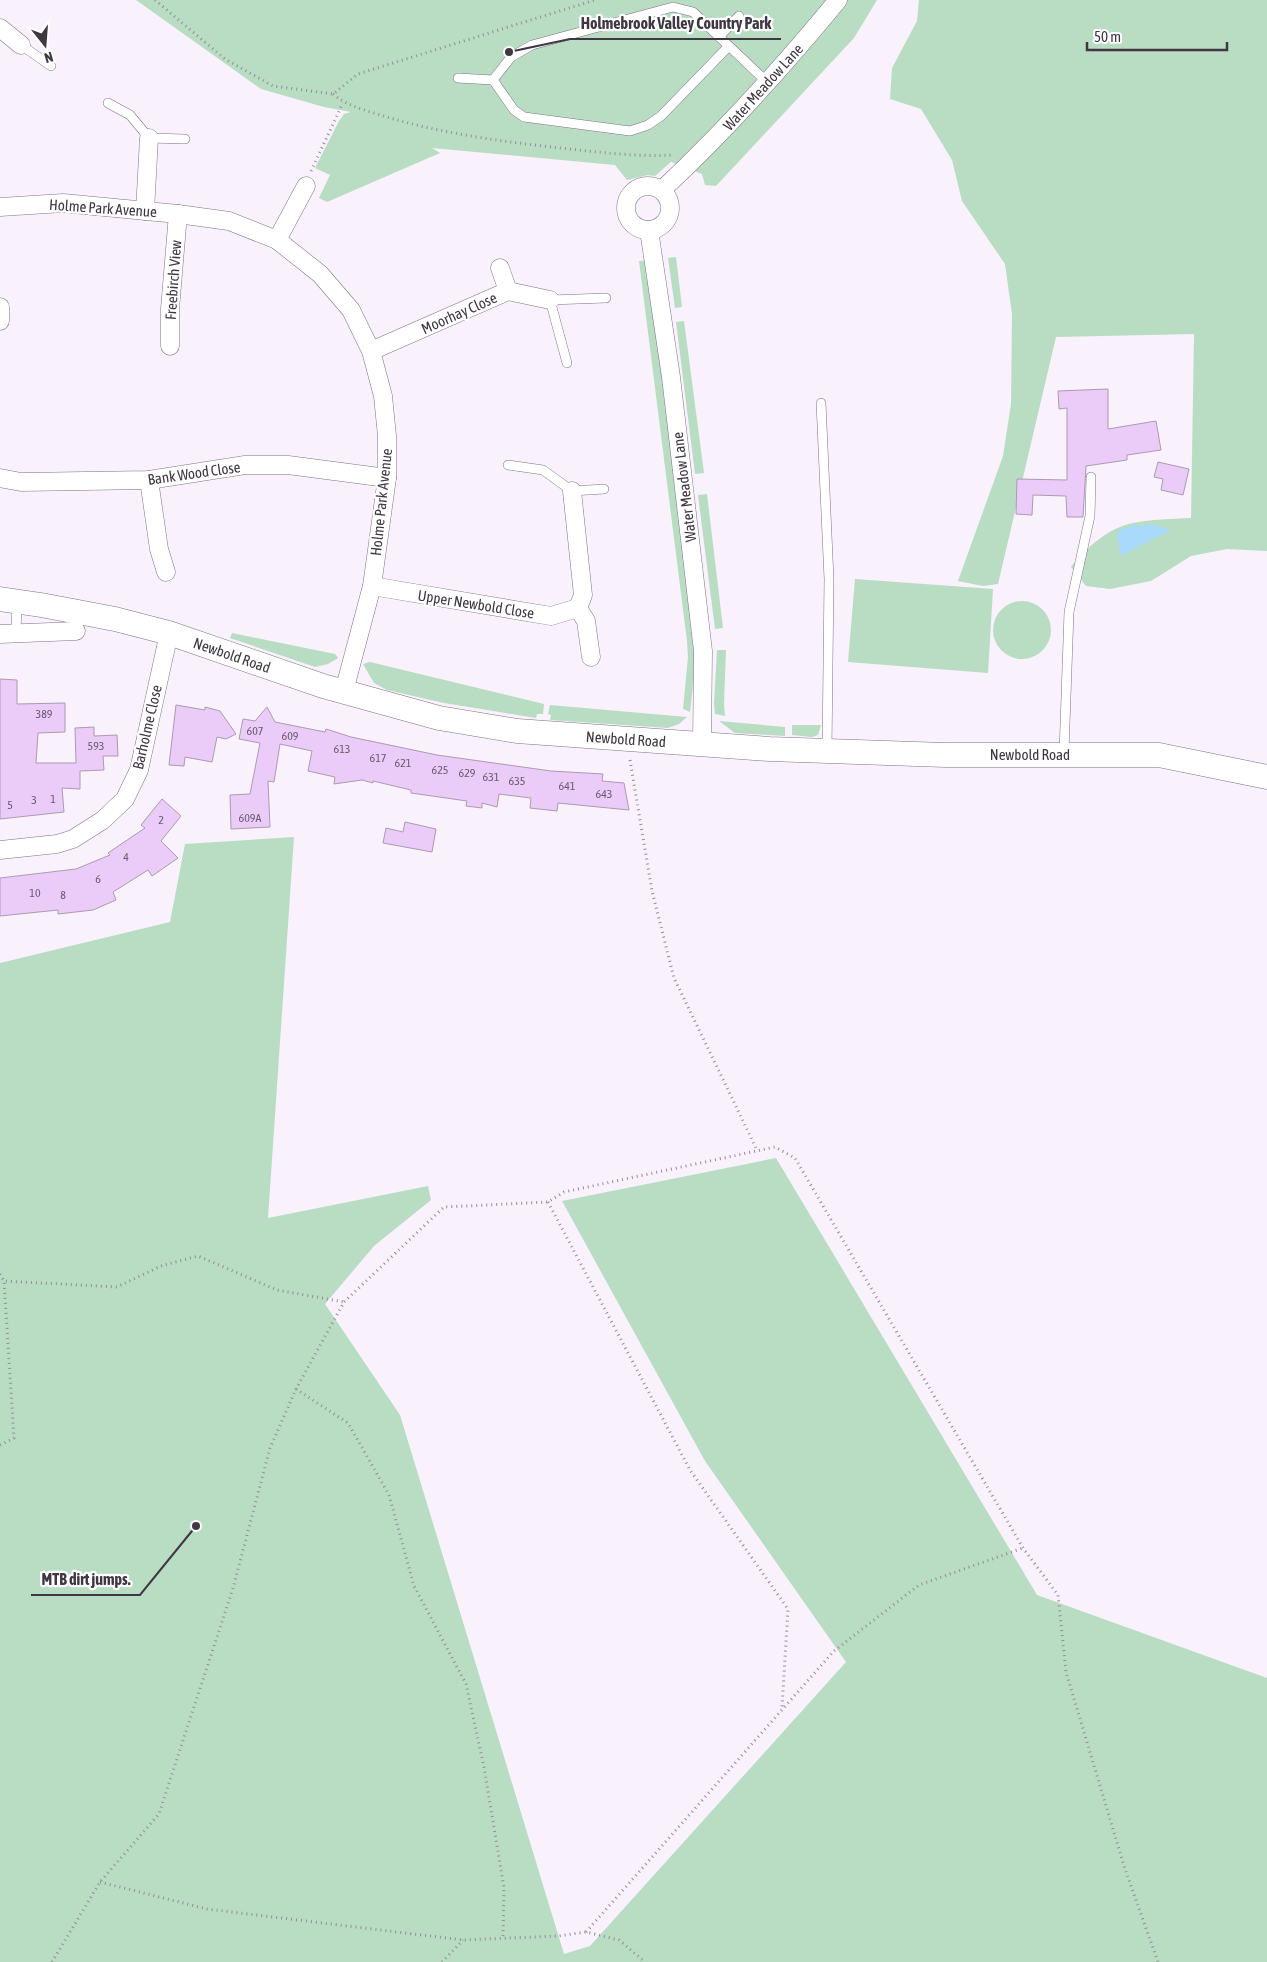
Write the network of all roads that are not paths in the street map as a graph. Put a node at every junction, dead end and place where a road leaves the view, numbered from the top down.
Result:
1 (838, 0) edge
2 (739, 16) dead end
3 (0, 28) edge
4 (719, 37) junction
5 (21, 46) joint
6 (728, 47) junction
7 (51, 66) dead end
8 (458, 78) dead end
9 (494, 80) junction
10 (768, 83) junction
11 (108, 103) dead end
12 (149, 138) junction
13 (185, 139) dead end
14 (306, 186) road end
15 (662, 190) junction
16 (0, 207) edge
17 (145, 211) junction
18 (178, 214) junction
19 (649, 230) junction
20 (277, 240) junction
21 (500, 268) dead end
22 (508, 291) junction
23 (606, 298) dead end
24 (550, 300) junction
25 (0, 307) edge
26 (0, 321) edge
27 (170, 346) dead end
28 (371, 351) junction
29 (567, 363) dead end
30 (821, 403) dead end
31 (508, 465) dead end
32 (0, 478) edge
33 (387, 478) junction
34 (1091, 478) dead end
35 (149, 480) junction
36 (604, 489) dead end
37 (572, 490) junction
38 (166, 572) dead end
39 (372, 586) junction
40 (8, 600) edge
41 (578, 608) junction
42 (76, 631) dead end
43 (169, 633) junction
44 (8, 634) edge
45 (591, 657) dead end
46 (344, 691) junction
47 (702, 745) junction
48 (828, 751) junction
49 (1064, 754) junction
50 (1267, 777) edge
51 (0, 850) edge

1 - 10 street, Water Meadow Lane
2 - 4 lane
3 - 5 street
4 - 6 lane
4 - 9 lane
5 - 7 lane
6 - 9 lane
6 - 10 lane
8 - 9 lane
10 - 15 street, Water Meadow Lane
11 - 12 lane
12 - 13 lane
12 - 17 street
14 - 20 street
15 - 19 street
15 - 19 street
16 - 17 street, Holme Park Avenue
17 - 18 street, Holme Park Avenue
18 - 20 street, Holme Park Avenue
18 - 27 street, Freebirch View
19 - 47 street, Water Meadow Lane
20 - 28 street, Holme Park Avenue
21 - 22 street
22 - 24 street, Moorhay Close
22 - 28 street, Moorhay Close
23 - 24 lane
24 - 29 lane
25 - 26 street
28 - 33 street, Holme Park Avenue
30 - 48 lane
31 - 37 lane
32 - 35 street, Bank Wood Close
33 - 35 street, Bank Wood Close
33 - 39 street, Holme Park Avenue
34 - 49 lane
35 - 38 street
36 - 37 lane
37 - 41 street
39 - 41 street, Upper Newbold Close
39 - 46 street, Holme Park Avenue
40 - 43 main road, Newbold Road
40 - 44 lane
41 - 45 street
42 - 44 street
43 - 46 main road, Newbold Road
43 - 51 street, Barholme Close
46 - 47 main road, Newbold Road
47 - 48 main road, Newbold Road
48 - 49 main road, Newbold Road
49 - 50 main road, Newbold Road

